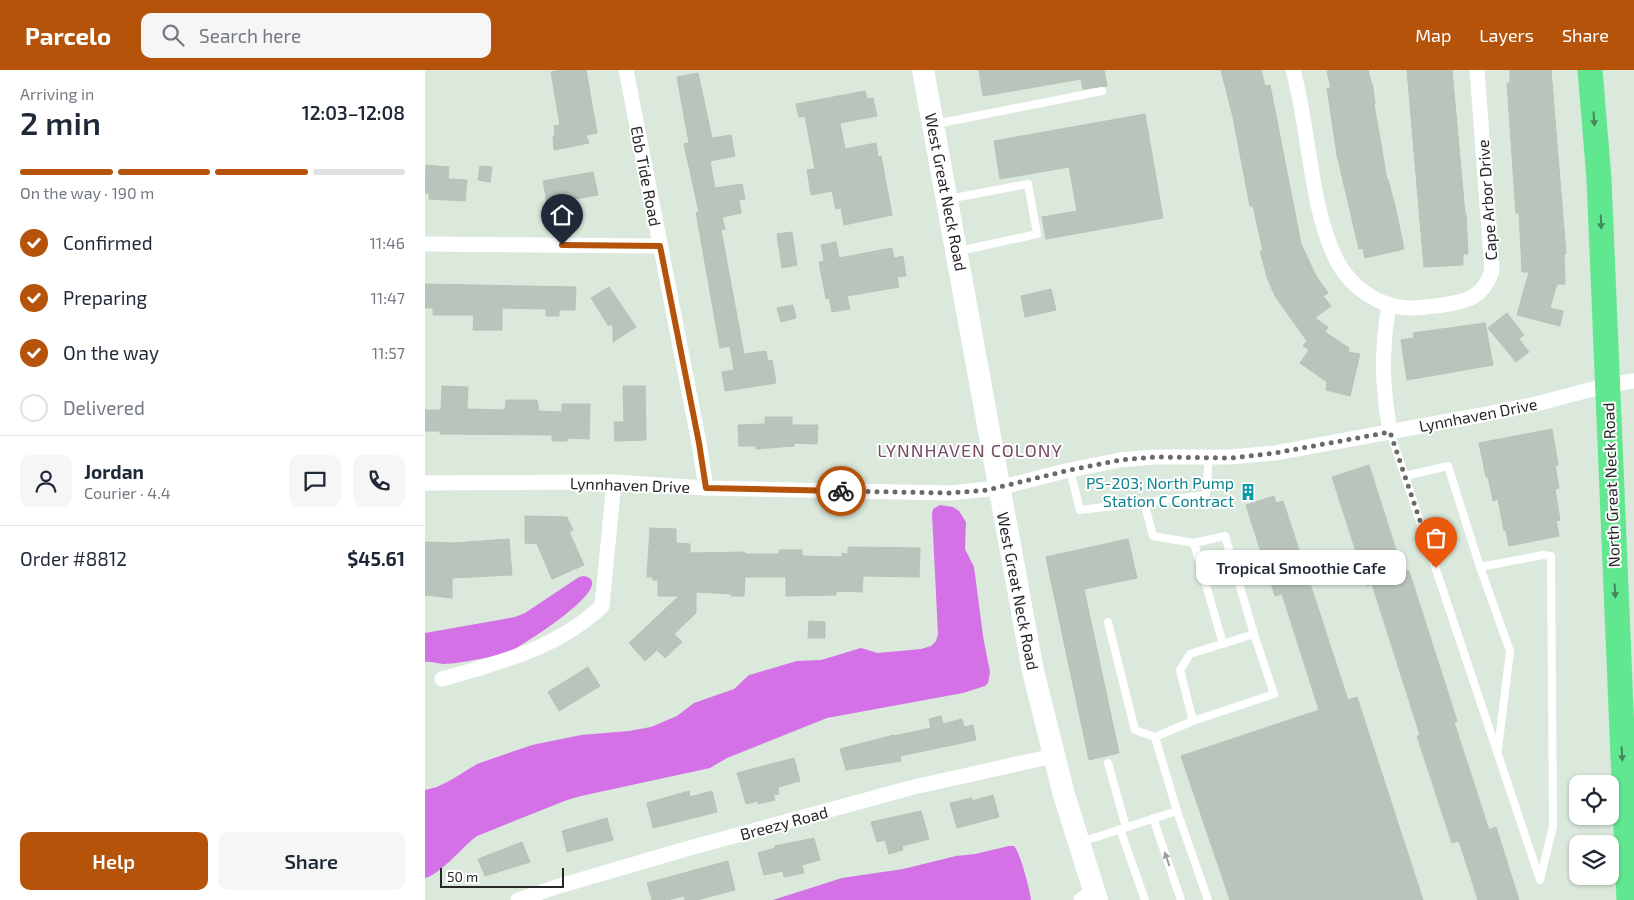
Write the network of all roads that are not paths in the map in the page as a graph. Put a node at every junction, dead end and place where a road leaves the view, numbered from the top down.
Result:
1 (626, 70) edge
2 (923, 70) edge
3 (1293, 70) edge
4 (1477, 70) edge
5 (1591, 70) edge
6 (1102, 92) dead end
7 (934, 125) junction
8 (948, 199) junction
9 (425, 244) edge
10 (660, 246) junction
11 (957, 252) junction
12 (1389, 305) junction
13 (1634, 381) edge
14 (1607, 385) junction
15 (1390, 432) junction
16 (1209, 458) junction
17 (1070, 470) junction
18 (1405, 476) junction
19 (614, 482) junction
20 (425, 483) edge
21 (706, 488) junction
22 (999, 488) junction
23 (1145, 502) junction
24 (1194, 543) junction
25 (1480, 567) junction
26 (1108, 622) dead end
27 (1254, 634) junction
28 (1223, 644) junction
29 (442, 679) dead end
30 (1193, 721) junction
31 (1155, 737) junction
32 (1497, 752) junction
33 (1053, 756) junction
34 (1108, 762) dead end
35 (1177, 810) junction
36 (1153, 818) junction
37 (1123, 828) junction
38 (1079, 843) junction
39 (1091, 897) edge
40 (518, 900) edge
41 (1145, 900) edge
42 (1181, 900) edge
43 (1208, 900) edge
44 (1629, 900) edge

1 - 10 street, Ebb Tide Road
2 - 7 street, West Great Neck Road
3 - 12 street, Cape Arbor Drive
4 - 12 street, Cape Arbor Drive
5 -> 14 main road, North Great Neck Road
6 - 7 lane
7 - 8 street, West Great Neck Road
8 - 11 street, West Great Neck Road
8 - 11 lane
9 - 10 street
10 - 21 street, Ebb Tide Road
11 - 22 street, West Great Neck Road
12 - 15 street
13 - 14 street, Lynnhaven Drive
14 - 15 street, Lynnhaven Drive
14 -> 44 main road, North Great Neck Road
15 - 16 street, Lynnhaven Drive
15 - 18 lane
16 - 17 street, Lynnhaven Drive
16 - 23 lane
17 - 22 street, Lynnhaven Drive
17 - 23 lane
18 - 25 lane
18 - 32 lane
19 - 20 street, Lynnhaven Drive
19 - 21 street, Lynnhaven Drive
19 - 29 street
21 - 22 street, Lynnhaven Drive
22 - 33 street, West Great Neck Road
23 - 24 lane
24 - 27 lane
24 - 28 lane
25 - 32 lane
25 - 32 lane
26 - 31 lane
27 - 28 lane
27 - 30 lane
28 - 30 lane
30 - 31 lane
31 - 35 lane
33 - 38 street, West Great Neck Road
33 - 40 street, Breezy Road
34 - 37 lane
35 - 36 lane
35 - 43 lane
36 - 37 lane
42 -> 36 lane
37 - 38 lane
37 - 41 lane
38 - 39 street, West Great Neck Road

